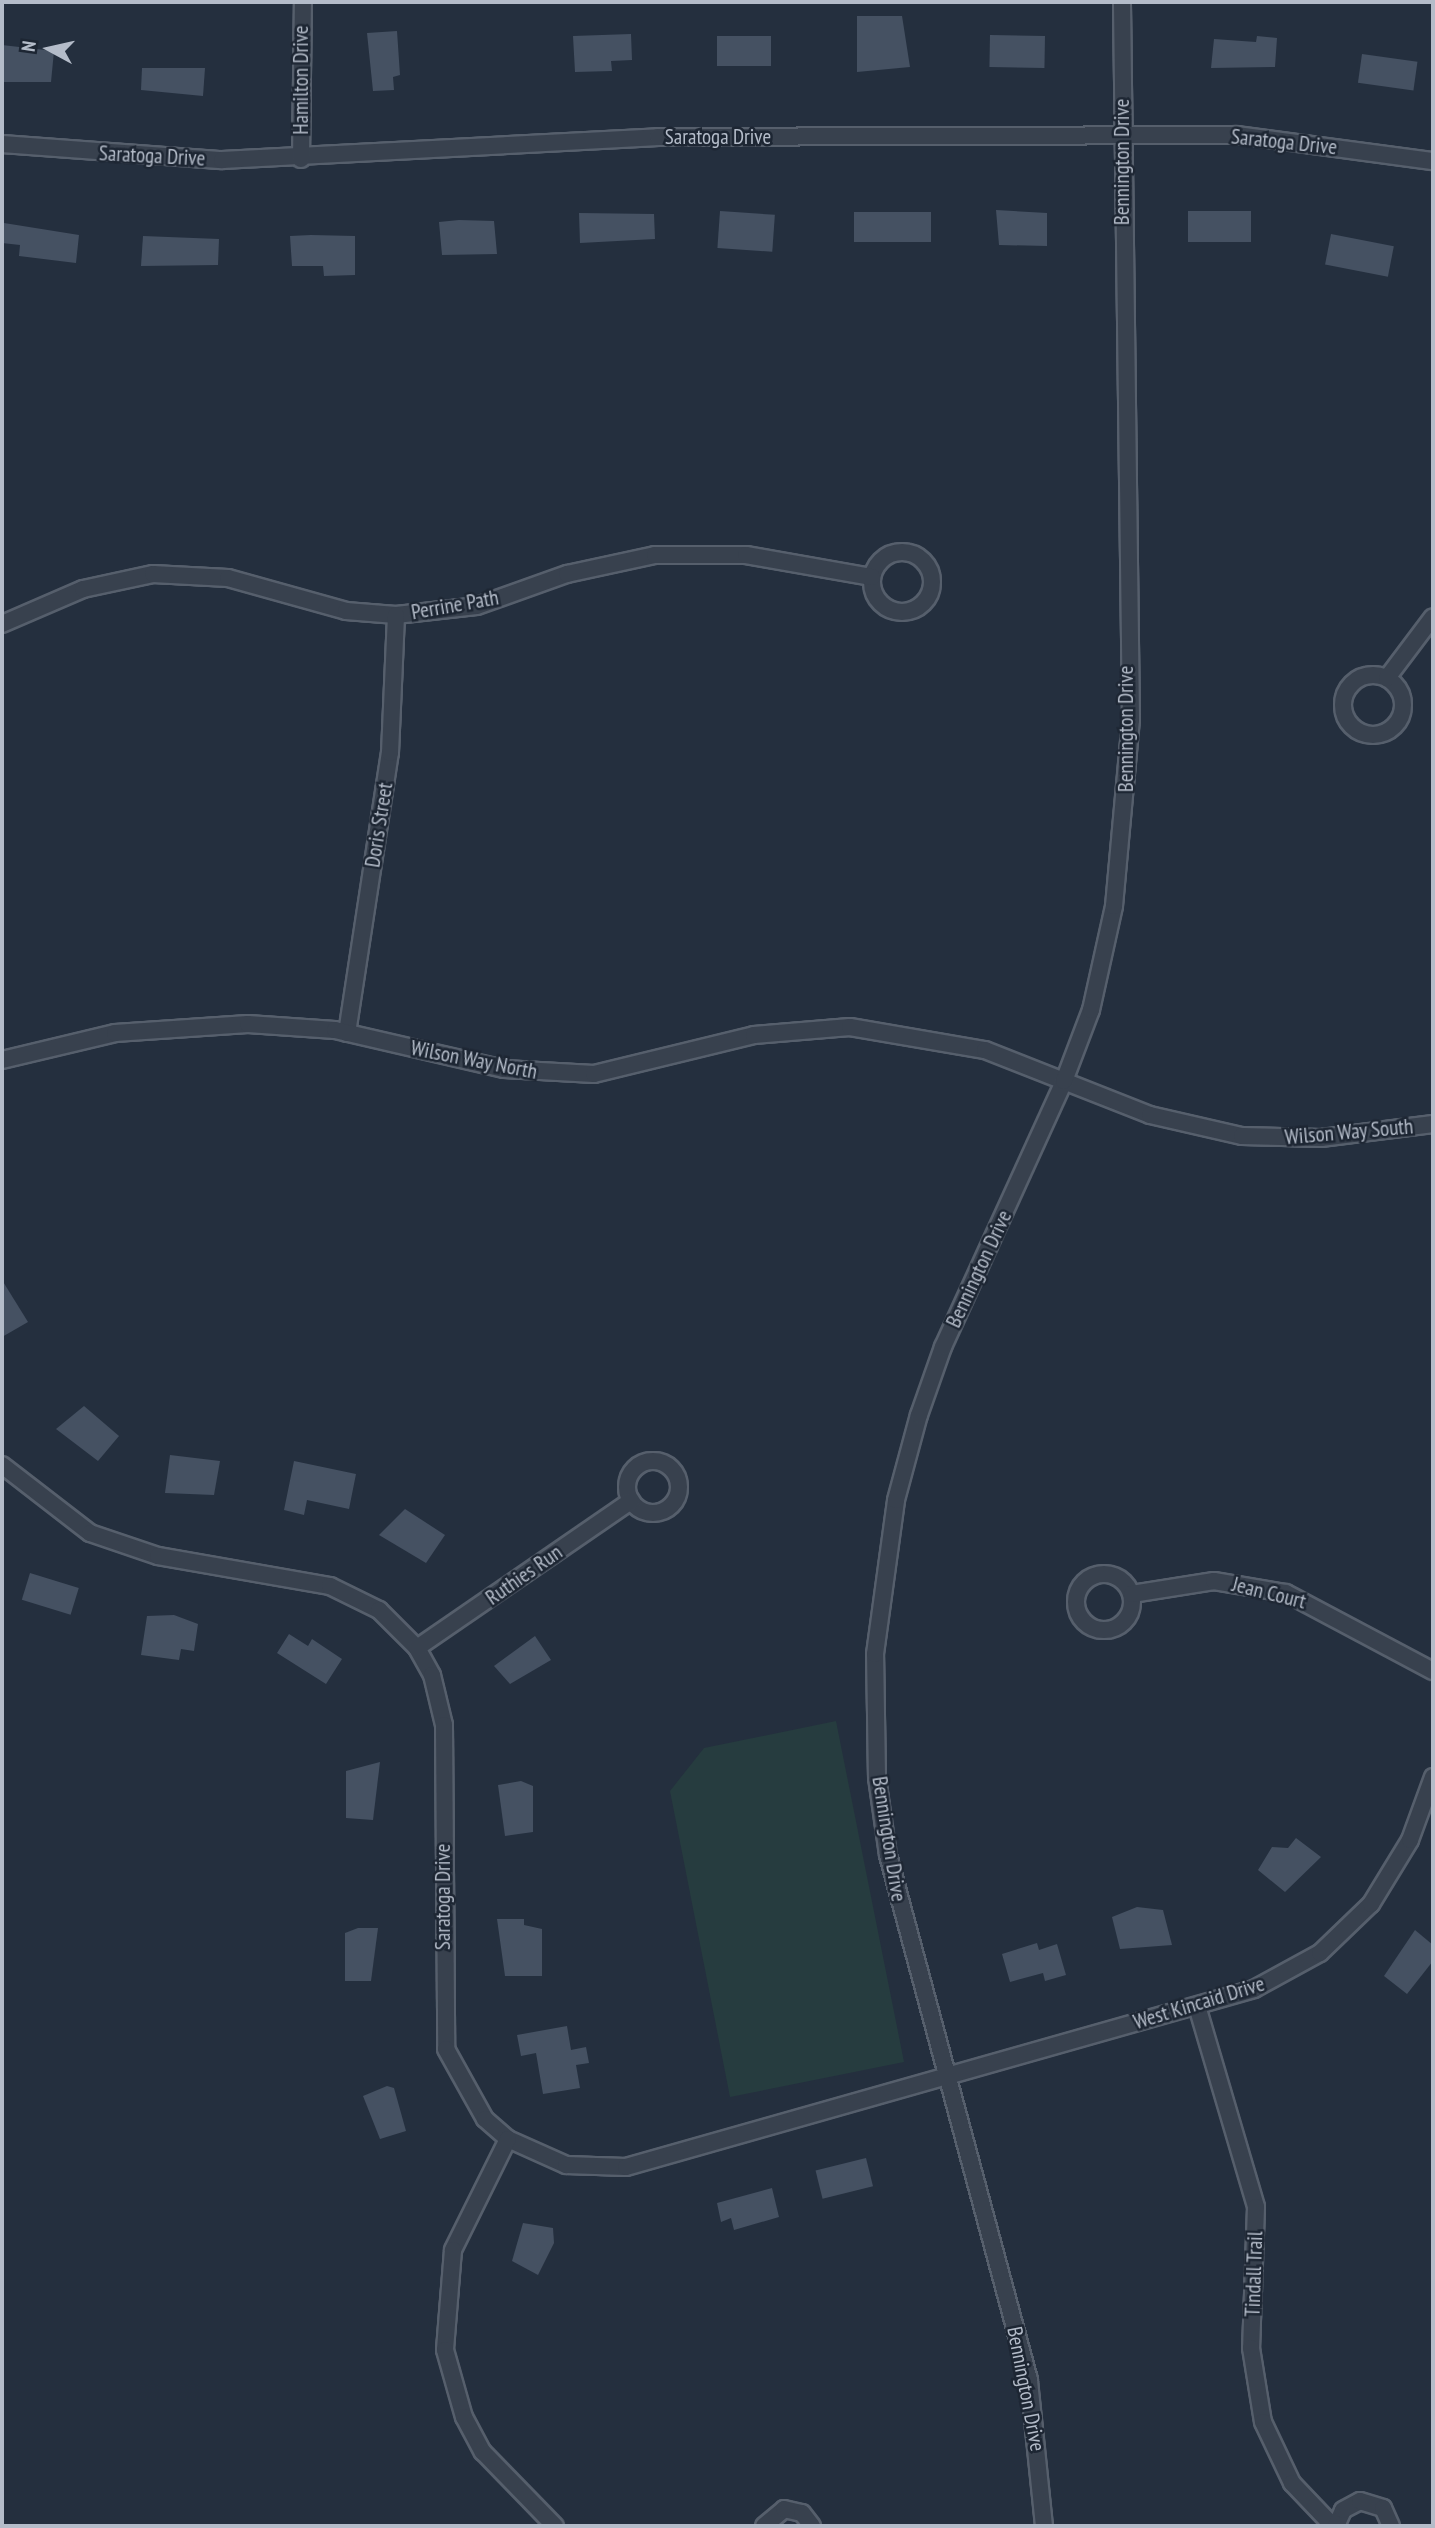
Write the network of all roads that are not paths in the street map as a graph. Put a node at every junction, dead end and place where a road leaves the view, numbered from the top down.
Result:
1 (303, 2) edge
2 (1122, 2) edge
3 (1121, 134) junction
4 (2, 144) edge
5 (301, 159) junction
6 (1433, 161) edge
7 (872, 576) dead end
8 (396, 615) junction
9 (1433, 617) edge
10 (2, 624) edge
11 (1387, 678) dead end
12 (347, 1033) junction
13 (2, 1060) edge
14 (1065, 1081) junction
15 (1433, 1124) edge
16 (2, 1465) edge
17 (631, 1501) dead end
18 (1132, 1594) dead end
19 (417, 1648) junction
20 (1433, 1671) edge
21 (1433, 1777) edge
22 (1197, 2006) junction
23 (947, 2075) junction
24 (508, 2139) junction
25 (555, 2526) edge
26 (764, 2526) edge
27 (812, 2526) edge
28 (1044, 2526) edge
29 (1335, 2526) edge
30 (1391, 2526) edge

1 - 5 street, Hamilton Drive
2 - 3 street, Bennington Drive
3 - 5 street, Saratoga Drive
3 - 6 street, Saratoga Drive
3 - 14 street, Bennington Drive
4 - 5 street, Saratoga Drive
7 - 8 street, Perrine Path
8 - 10 street, Perrine Path
8 - 12 street, Doris Street
9 - 11 street
12 - 13 street, Wilson Way North
12 - 14 street, Wilson Way North
14 - 15 street, Wilson Way South
14 - 23 street, Bennington Drive
16 - 19 street, Saratoga Drive
17 - 19 street, Ruthies Run
18 - 20 street, Jean Court
19 - 24 street, Saratoga Drive
21 - 22 street, West Kincaid Drive
22 - 23 street, West Kincaid Drive
22 - 29 street, Tindall Trail
23 - 24 street, Saratoga Drive
23 - 28 street, Bennington Drive
24 - 25 street
26 - 27 street
29 - 30 street, Tindall Trail

